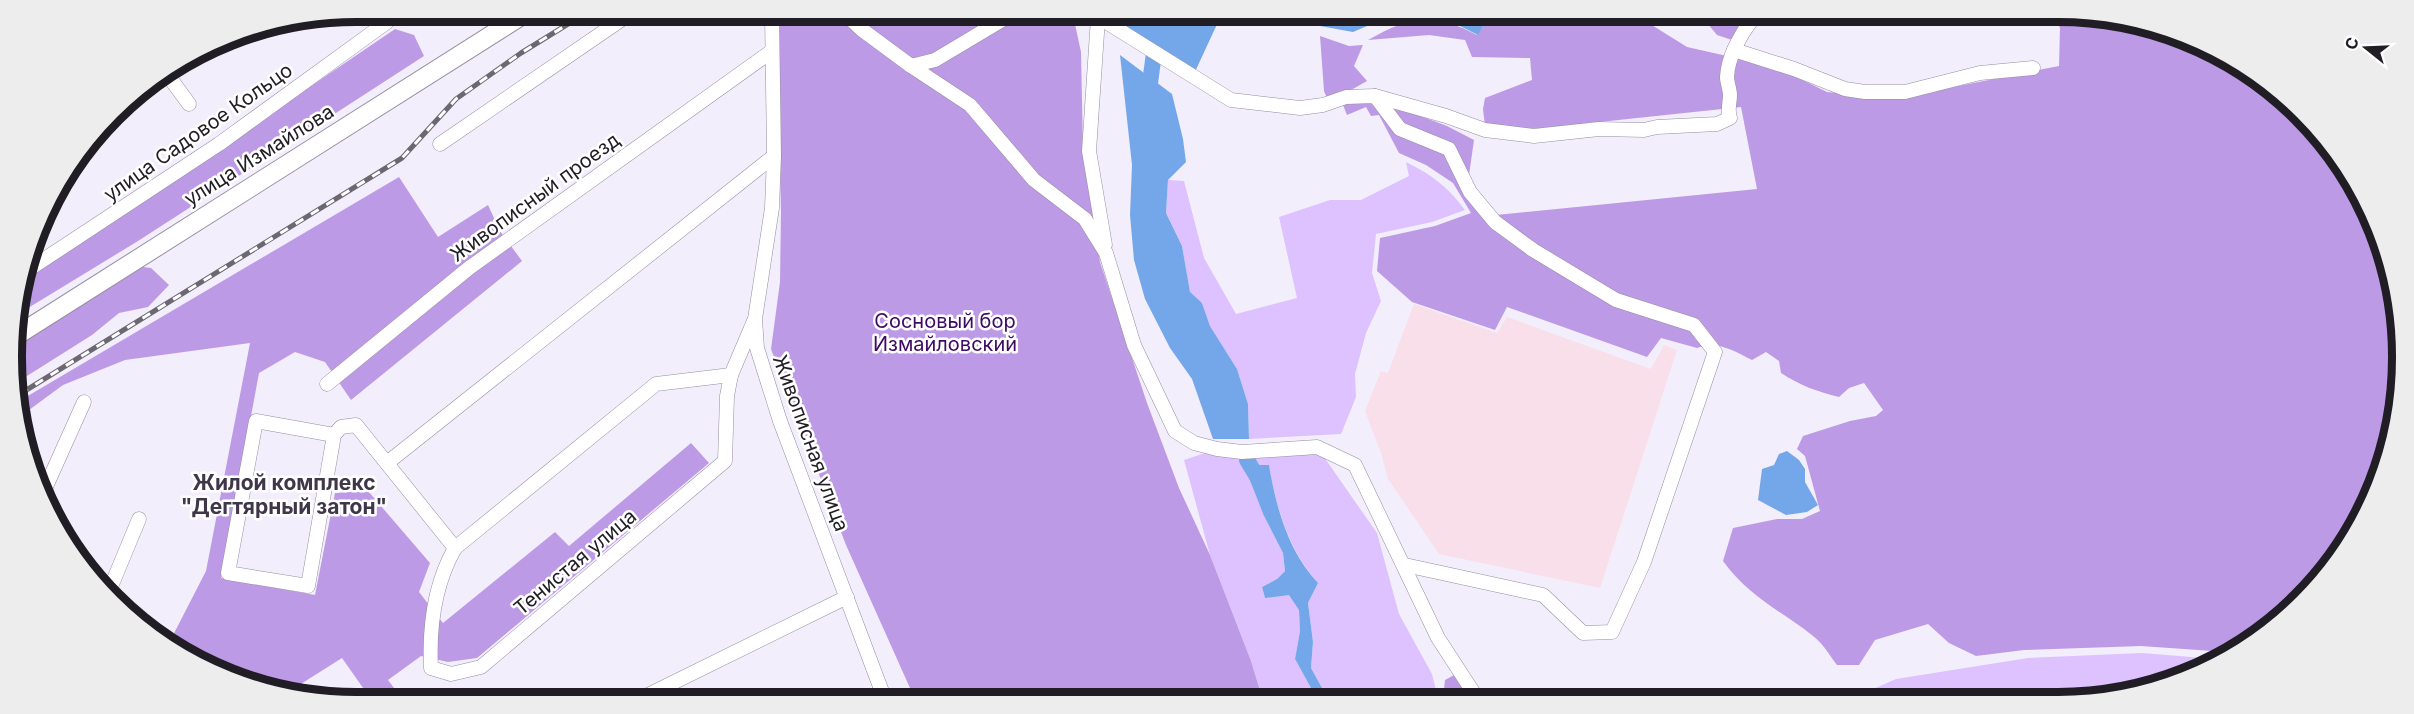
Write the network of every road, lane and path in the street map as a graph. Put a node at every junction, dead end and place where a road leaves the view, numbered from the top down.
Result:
1 (387, 22) dead end
2 (512, 22) edge
3 (618, 22) edge
4 (771, 22) edge
5 (854, 22) edge
6 (1000, 22) edge
7 (1096, 22) edge
8 (1106, 22) edge
9 (1750, 22) edge
10 (1734, 50) junction
11 (772, 51) junction
12 (911, 66) junction
13 (2033, 68) dead end
14 (170, 79) edge
15 (1375, 96) junction
16 (189, 104) dead end
17 (440, 144) dead end
18 (774, 156) junction
19 (1106, 253) junction
20 (35, 265) edge
21 (755, 319) junction
22 (23, 331) edge
23 (731, 375) junction
24 (327, 384) dead end
25 (84, 402) dead end
26 (334, 435) junction
27 (387, 463) junction
28 (47, 483) edge
29 (139, 519) dead end
30 (454, 548) junction
31 (1405, 565) junction
32 (112, 585) edge
33 (847, 597) junction
34 (654, 692) edge
35 (882, 692) edge
36 (1474, 692) edge

1 - 20 street, улица Садовое Кольцо
2 - 22 main road, улица Измайлова
3 - 17 street
4 - 11 street, Живописная улица
5 - 12 street
6 - 12 street
7 - 19 street
8 - 15 street
9 - 10 street
10 - 13 street
10 - 15 street
11 - 18 street, Живописная улица
11 - 24 street, Живописный проезд
12 - 19 street
14 - 16 street
15 - 31 street
18 - 21 street, Живописная улица
18 - 27 street
19 - 31 street
21 - 23 street, Тенистая улица
21 - 33 street, Живописная улица
23 - 30 street
23 - 30 street, Тенистая улица
25 - 28 street
26 - 26 street
26 - 27 street
27 - 30 street
29 - 32 street
31 - 36 street
33 - 34 street
33 - 35 street, Живописная улица

